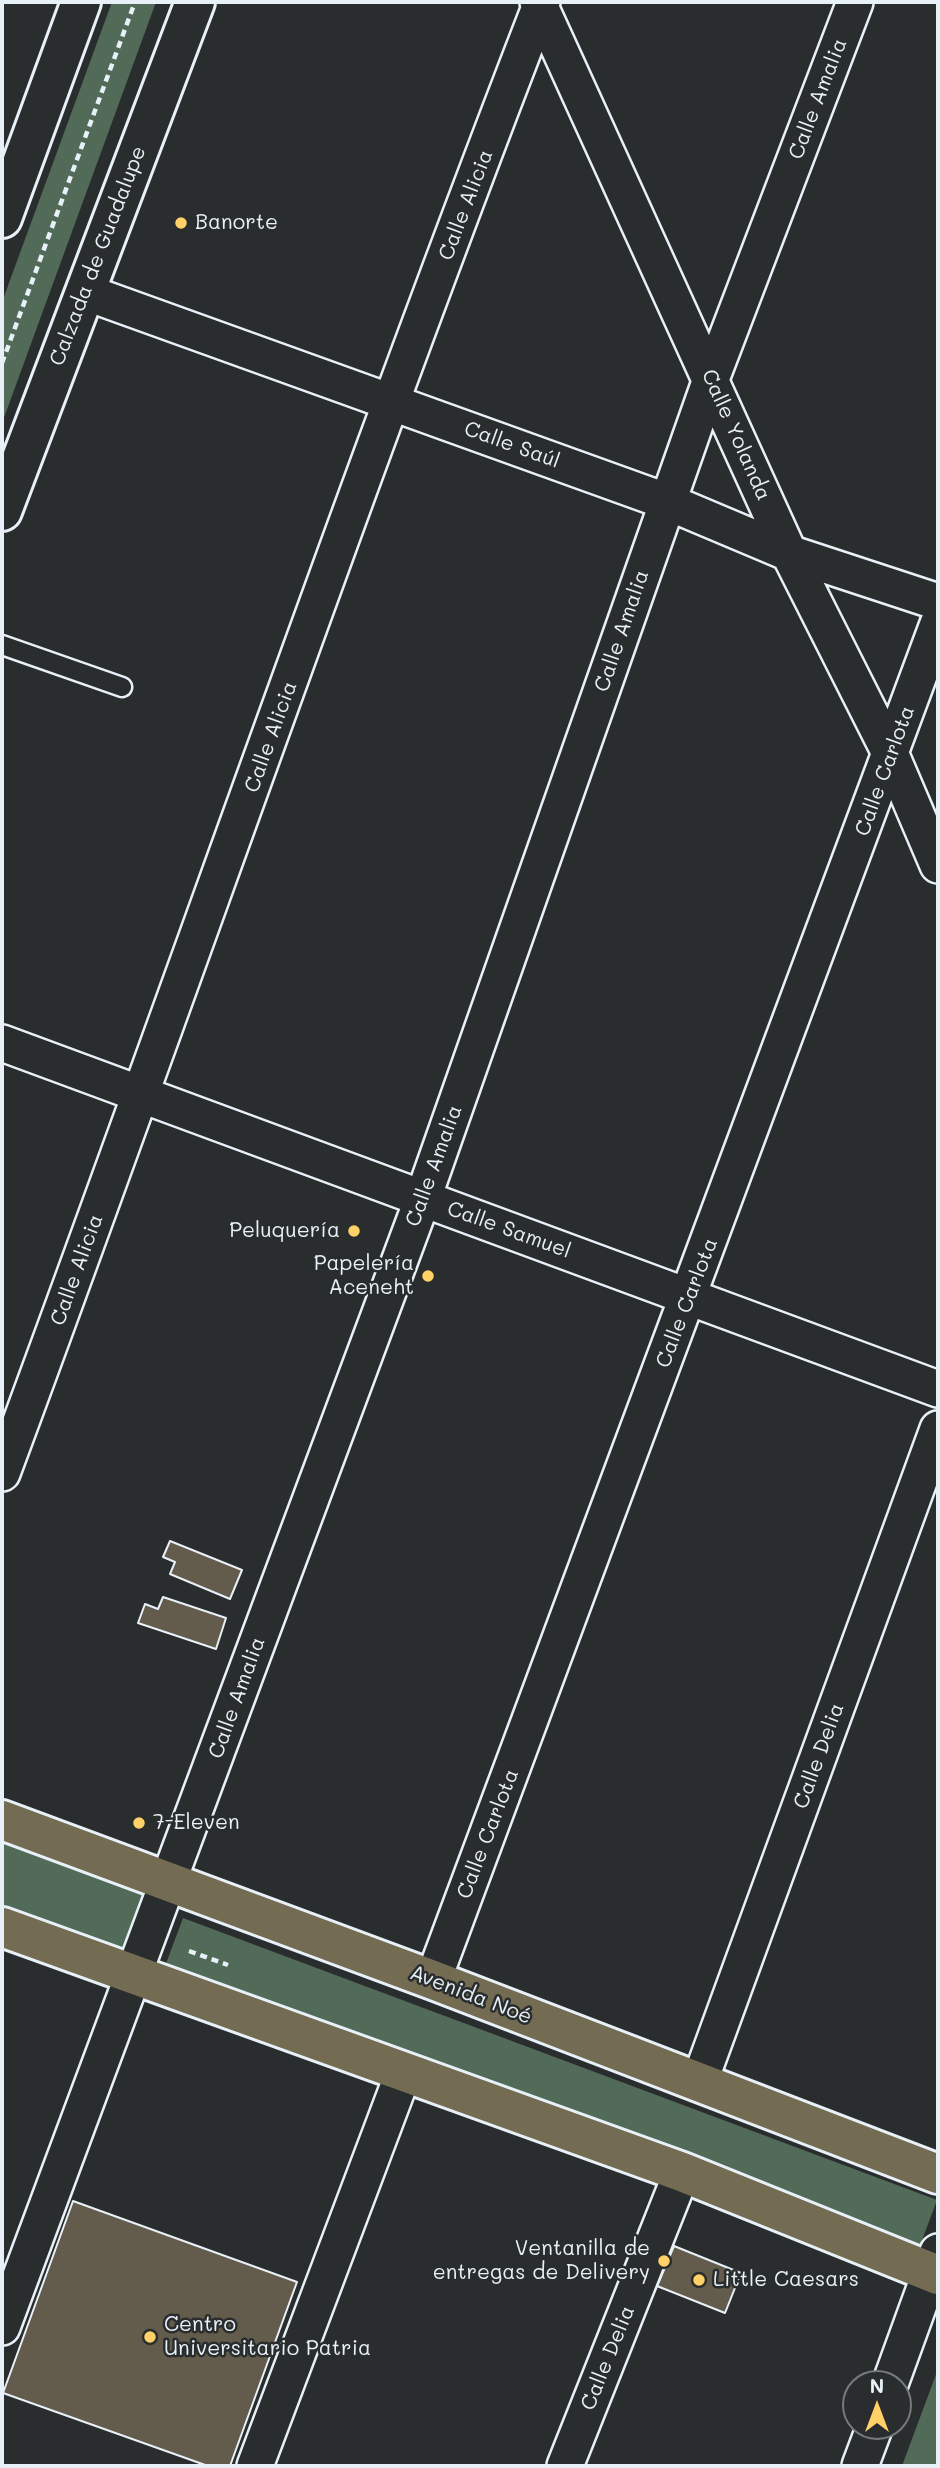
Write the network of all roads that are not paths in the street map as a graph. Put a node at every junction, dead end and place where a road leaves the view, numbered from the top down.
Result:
1 (81, 2) edge
2 (195, 2) edge
3 (855, 2) edge
4 (540, 3) edge
5 (2, 218) edge
6 (85, 292) junction
7 (711, 379) junction
8 (393, 400) junction
9 (668, 502) junction
10 (2, 511) edge
11 (789, 553) junction
12 (938, 601) edge
13 (938, 624) edge
14 (2, 645) edge
15 (122, 687) dead end
16 (891, 755) junction
17 (938, 865) edge
18 (2, 1043) edge
19 (142, 1096) junction
20 (423, 1198) junction
21 (689, 1297) junction
22 (938, 1389) edge
23 (938, 1429) edge
24 (2, 1473) edge
25 (2, 1820) edge
26 (168, 1882) junction
27 (2, 1927) edge
28 (134, 1975) junction
29 (433, 1980) junction
30 (403, 2074) junction
31 (699, 2083) junction
32 (682, 2172) junction
33 (938, 2174) edge
34 (936, 2266) edge
35 (2, 2327) edge
36 (895, 2370) edge
37 (870, 2440) edge
38 (255, 2466) edge
39 (565, 2466) edge
40 (860, 2466) edge

1 - 5 main road
2 - 6 main road, Calzada de Guadalupe
3 - 7 street, Calle Amalia
4 - 7 street, Calle Yolanda
4 - 8 street, Calle Alicia
6 - 8 street, Calle Saúl
6 - 10 main road, Calzada de Guadalupe
7 - 9 street, Calle Amalia
7 - 11 street, Calle Yolanda
8 - 9 street, Calle Saúl
8 - 19 street, Calle Alicia
9 - 11 street, Calle Saúl
9 - 20 street, Calle Amalia
11 - 12 street, Calle Saúl
11 - 16 street, Calle Yolanda
13 - 16 street, Calle Carlota
14 - 15 lane
16 - 17 street, Calle Yolanda
16 - 21 street, Calle Carlota
18 - 19 street, Calle Samuel
19 - 20 street, Calle Samuel
19 - 24 street, Calle Alicia
20 - 21 street, Calle Samuel
20 - 26 street, Calle Amalia
21 - 22 street, Calle Samuel
21 - 29 street, Calle Carlota
23 - 31 street, Calle Delia
25 - 26 main road, Avenida Noé
26 - 28 street, Calle Amalia
26 - 29 main road, Avenida Noé
27 - 28 main road
28 - 30 main road
28 - 35 street, Calle Amalia
29 - 31 main road, Avenida Noé
30 - 32 main road
30 - 38 street
31 - 33 main road, Avenida Noé
32 - 34 main road
32 - 39 street, Calle Delia
34 - 36 street
37 - 40 street

